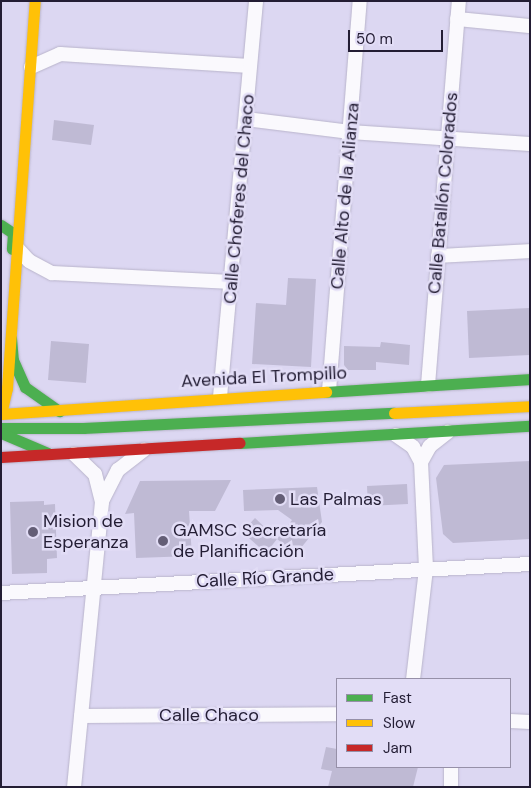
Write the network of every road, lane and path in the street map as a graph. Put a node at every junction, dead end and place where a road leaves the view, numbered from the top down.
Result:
1 (35, 1) edge
2 (256, 1) edge
3 (360, 1) edge
4 (459, 1) edge
5 (457, 20) junction
6 (530, 26) edge
7 (250, 66) junction
8 (32, 67) junction
9 (246, 119) junction
10 (350, 132) junction
11 (447, 141) junction
12 (530, 144) edge
13 (21, 205) junction
14 (1, 212) edge
15 (1, 224) edge
16 (18, 249) junction
17 (530, 251) edge
18 (438, 256) junction
19 (232, 282) junction
20 (14, 297) junction
21 (11, 338) junction
22 (530, 379) edge
23 (428, 385) junction
24 (374, 389) junction
25 (329, 391) junction
26 (220, 397) junction
27 (530, 406) edge
28 (488, 408) junction
29 (58, 411) junction
30 (1, 414) edge
31 (530, 426) edge
32 (1, 428) edge
33 (452, 430) junction
34 (1, 433) edge
35 (391, 433) junction
36 (147, 448) junction
37 (51, 454) junction
38 (74, 454) junction
39 (1, 457) edge
40 (421, 462) junction
41 (102, 502) junction
42 (530, 564) edge
43 (426, 569) junction
44 (95, 587) junction
45 (1, 593) edge
46 (413, 678) edge
47 (336, 714) edge
48 (81, 716) junction
49 (511, 721) edge
50 (530, 722) edge
51 (451, 768) edge
52 (74, 787) edge
53 (451, 787) edge

1 - 8 main road
2 - 7 street, Calle Choferes del Chaco
3 - 10 street, Calle Alto de la Alianza
4 - 5 street, Calle Batallón Colorados
5 - 6 street
5 - 11 street, Calle Batallón Colorados
7 - 8 street
7 - 9 street, Calle Choferes del Chaco
8 - 13 main road
9 - 10 street
9 - 19 street, Calle Choferes del Chaco
10 - 11 street
10 - 25 street, Calle Alto de la Alianza
11 - 12 street
11 - 18 street, Calle Batallón Colorados
13 - 14 main road
13 - 16 main road
15 - 20 main road
16 - 19 street
16 - 20 main road
17 - 18 street
18 - 23 street, Calle Batallón Colorados
19 - 26 street, Calle Choferes del Chaco
20 - 21 main road
21 - 29 main road
21 - 30 main road
22 - 23 main road, Avenida El Trompillo
23 - 24 main road, Avenida El Trompillo
24 - 25 main road, Avenida El Trompillo
24 - 28 main road
25 - 26 main road, Avenida El Trompillo
26 - 29 main road, Avenida El Trompillo
27 - 28 main road
28 - 32 main road
29 - 30 main road, Avenida El Trompillo
31 - 33 main road
33 - 35 main road
33 - 40 street
34 - 37 main road
35 - 36 main road
35 - 40 street
36 - 38 main road
36 - 41 street
37 - 38 main road
37 - 39 main road
38 - 41 street
40 - 43 street
41 - 44 street
42 - 43 street, Calle Río Grande
43 - 44 street, Calle Río Grande
43 - 46 street
44 - 45 street, Calle Río Grande
44 - 48 street
47 - 48 street, Calle Chaco
48 - 52 street
49 - 50 street
51 - 53 street

